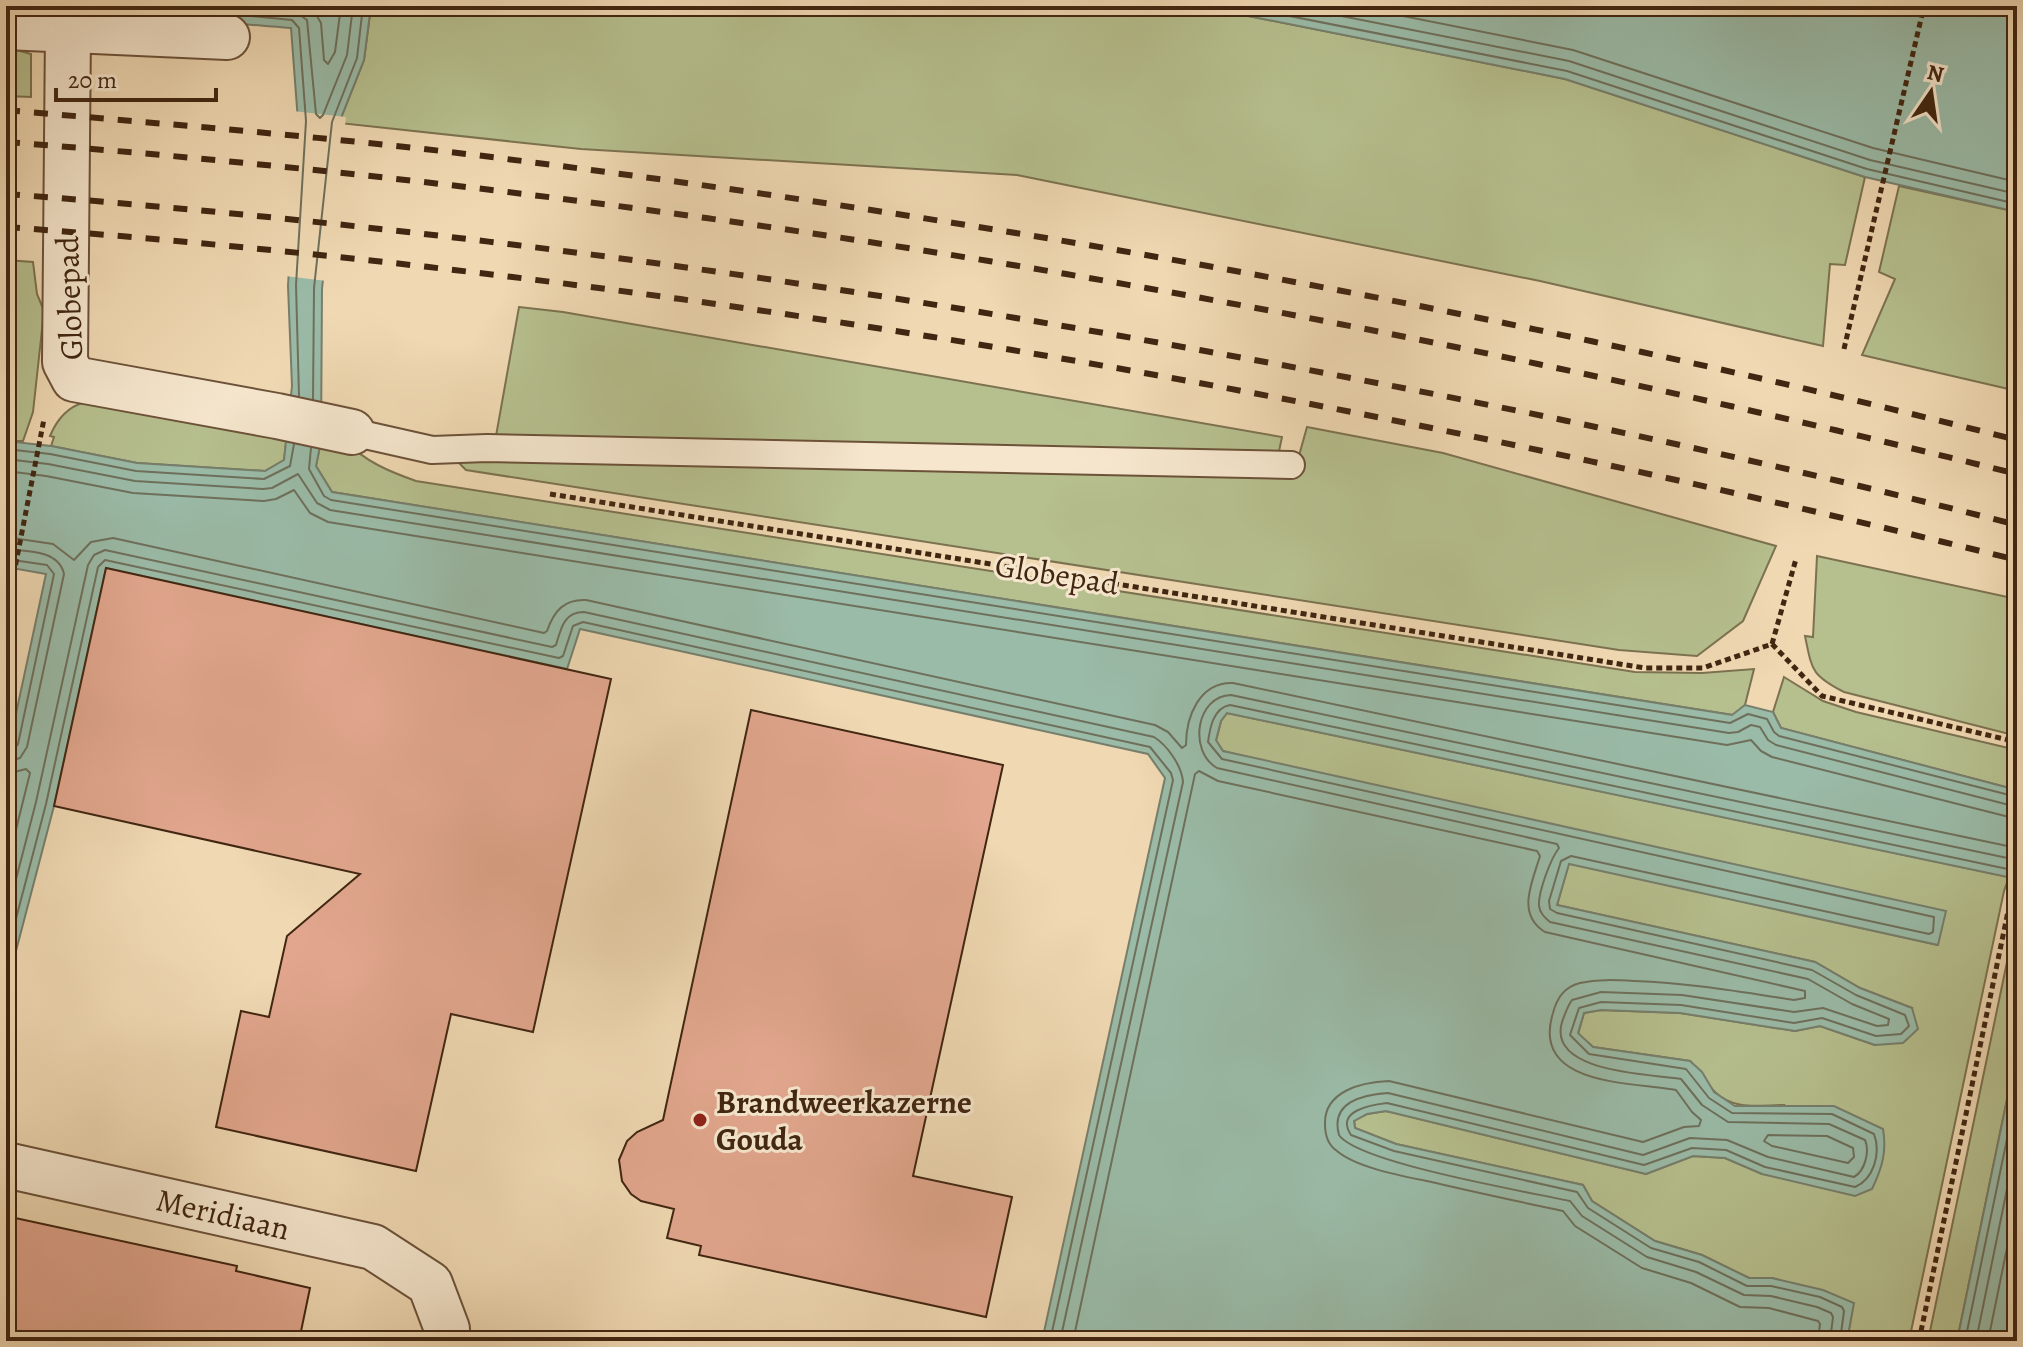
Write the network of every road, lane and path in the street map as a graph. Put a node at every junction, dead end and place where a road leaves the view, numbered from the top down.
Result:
1 (1924, 6) edge
2 (68, 18) edge
3 (6, 27) edge
4 (227, 37) dead end
5 (1844, 349) dead end
6 (343, 430) joint
7 (41, 436) dead end
8 (1291, 465) dead end
9 (549, 493) dead end
10 (1796, 559) dead end
11 (6, 614) edge
12 (1772, 644) junction
13 (2017, 742) edge
14 (2017, 868) edge
15 (6, 1165) edge
16 (445, 1341) edge
17 (1919, 1341) edge

1 - 5 path
2 - 3 street
2 - 4 street
2 - 6 street, Globepad
6 - 8 lane, Globepad
7 - 11 path
9 - 12 path, Globepad
10 - 12 path
12 - 13 path
14 - 17 path
15 - 16 street, Meridiaan

